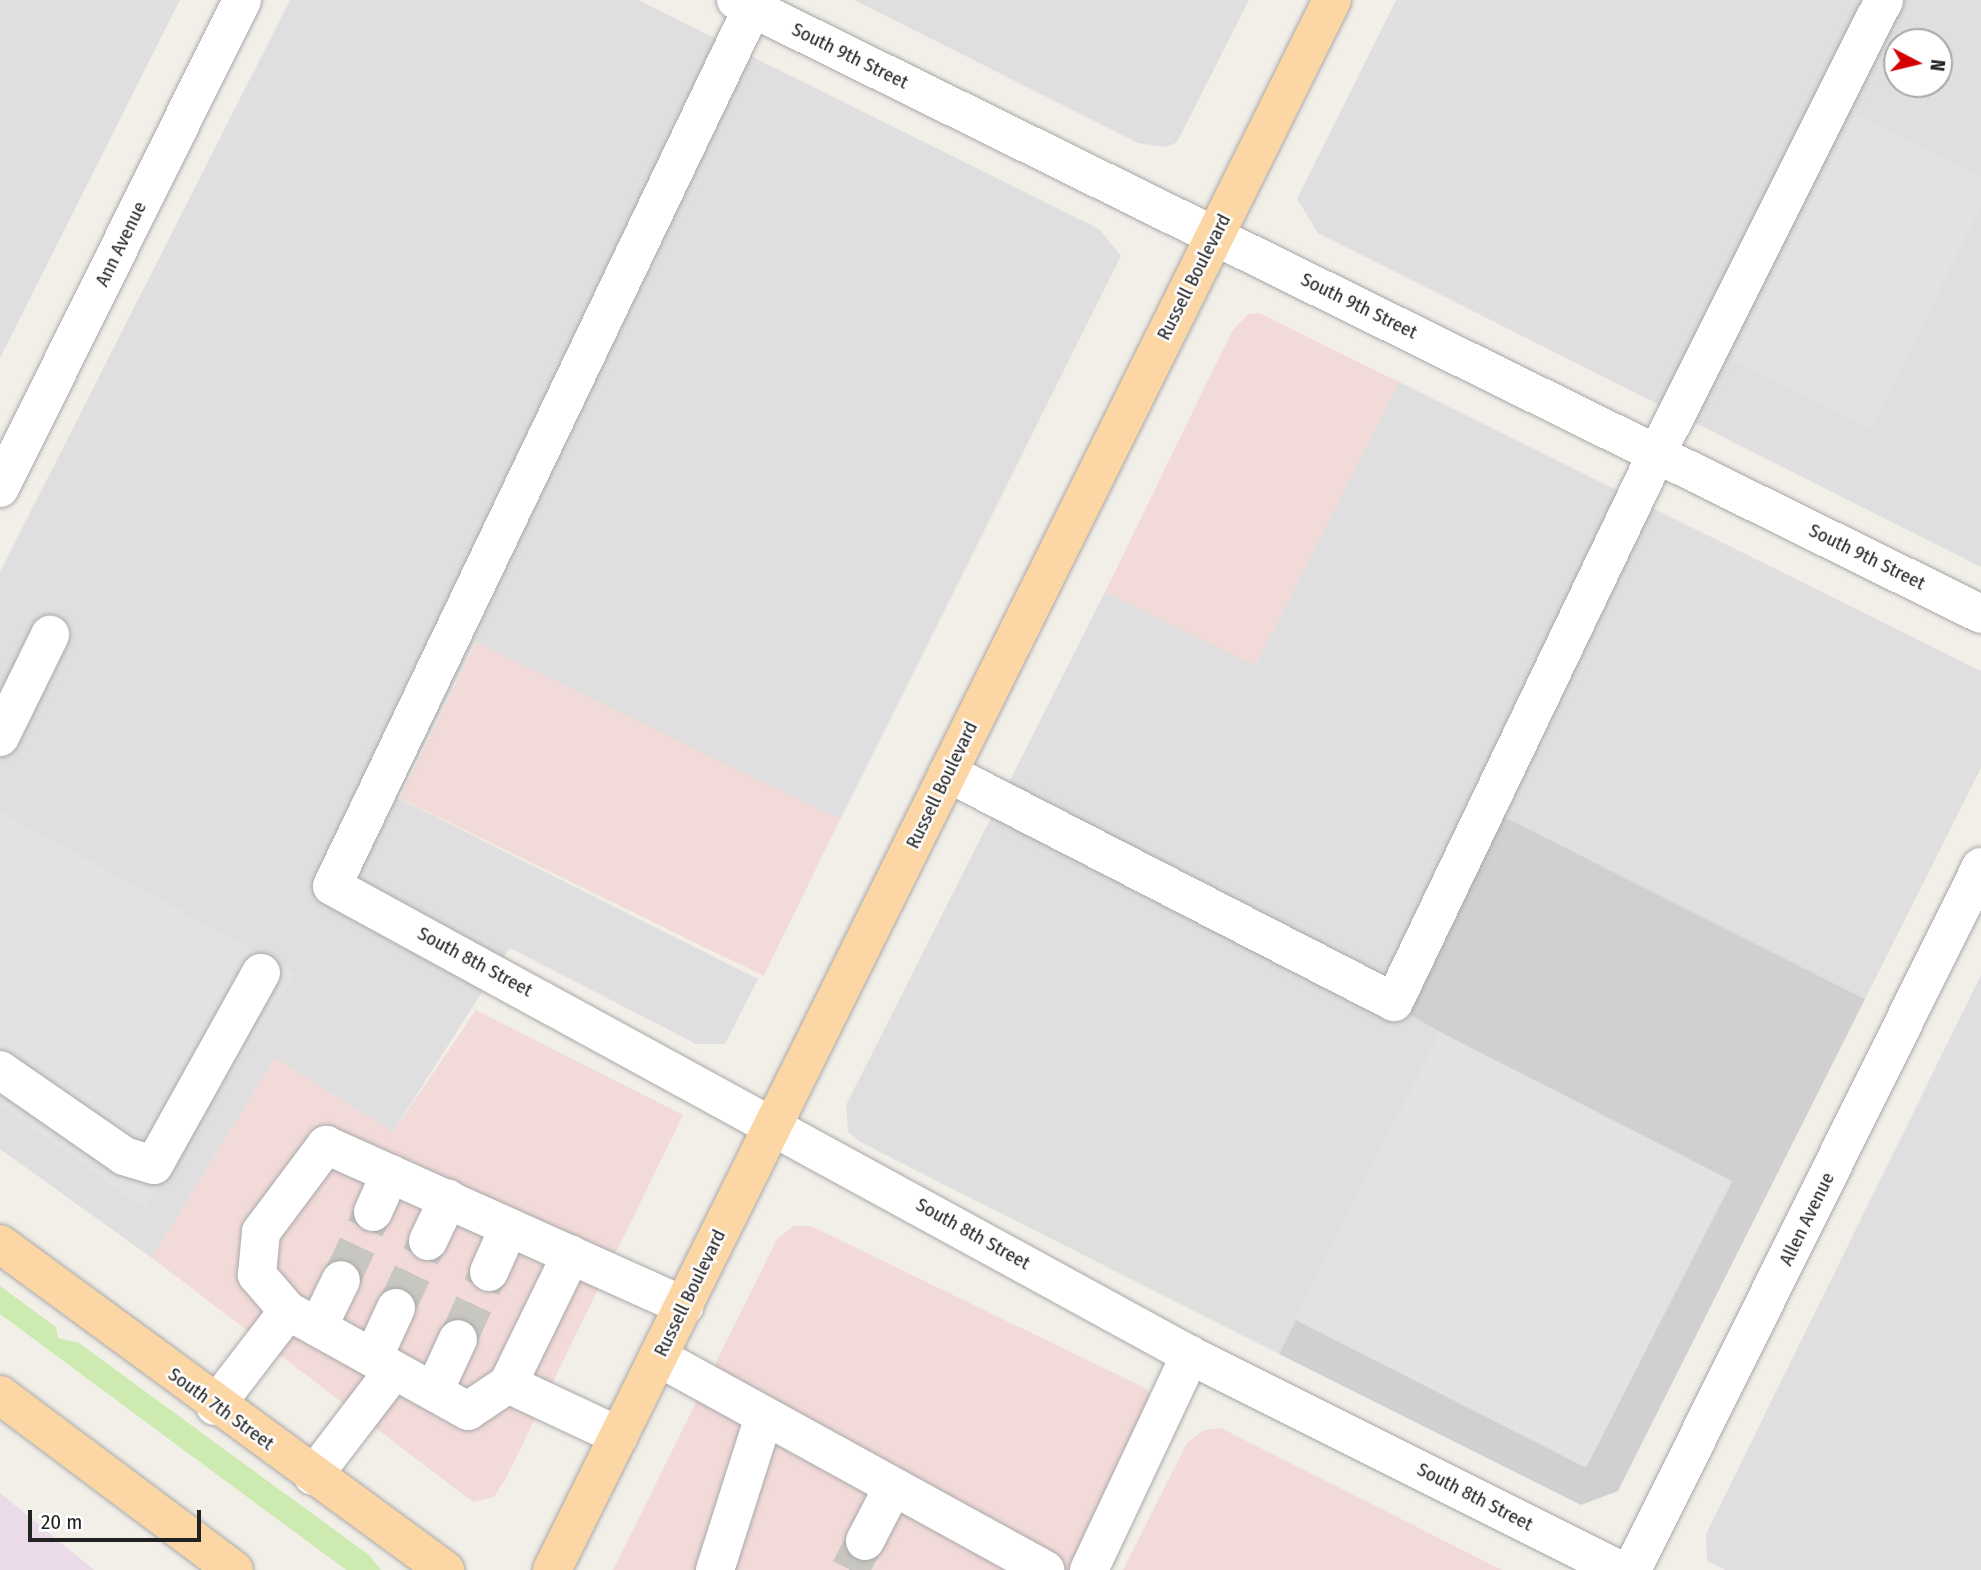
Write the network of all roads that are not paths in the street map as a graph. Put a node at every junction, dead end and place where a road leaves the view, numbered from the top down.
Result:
1 (242, 0) edge
2 (1332, 0) edge
3 (1884, 0) edge
4 (748, 3) edge
5 (1215, 235) junction
6 (1657, 453) junction
7 (0, 488) edge
8 (1981, 614) edge
9 (50, 635) dead end
10 (0, 737) edge
11 (948, 773) junction
12 (1981, 867) edge
13 (261, 973) dead end
14 (0, 1070) edge
15 (775, 1122) junction
16 (390, 1174) junction
17 (448, 1199) junction
18 (373, 1212) tunnel mouth
19 (509, 1227) junction
20 (428, 1241) tunnel mouth
21 (0, 1244) edge
22 (571, 1255) junction
23 (489, 1272) tunnel mouth
24 (341, 1280) tunnel mouth
25 (684, 1306) junction
26 (396, 1308) tunnel mouth
27 (303, 1319) junction
28 (458, 1339) tunnel mouth
29 (1190, 1355) junction
30 (658, 1357) junction
31 (384, 1364) junction
32 (508, 1384) junction
33 (434, 1391) junction
34 (0, 1395) edge
35 (215, 1406) junction
36 (763, 1420) junction
37 (619, 1436) junction
38 (313, 1476) junction
39 (892, 1489) junction
40 (865, 1541) tunnel mouth
41 (985, 1556) edge
42 (229, 1568) edge
43 (445, 1570) edge
44 (552, 1570) edge
45 (715, 1570) edge
46 (1045, 1570) edge
47 (1089, 1570) edge
48 (1620, 1570) edge
49 (1632, 1570) edge

1 - 7 street, Ann Avenue
2 - 5 main road, Russell Boulevard
3 - 6 street
4 - 5 street, South 9th Street
4 - 15 street, South 8th Street
5 - 6 street, South 9th Street
5 - 11 main road, Russell Boulevard
6 - 8 street, South 9th Street
6 - 11 street
9 - 10 street
11 - 15 main road, Russell Boulevard
12 - 49 street, Allen Avenue
13 - 14 street
15 - 25 main road, Russell Boulevard
15 - 29 street, South 8th Street
16 - 17 street
16 - 18 street
16 - 27 street
17 - 19 street
17 - 20 street
19 - 22 street
19 - 23 street
21 - 35 main road, South 7th Street
22 - 25 street
22 - 32 street
24 - 27 street
25 - 30 main road, Russell Boulevard
26 - 31 street
27 - 31 street
27 - 35 street
28 - 33 street
29 - 47 street
29 - 48 street, South 8th Street
30 - 36 street
30 - 37 main road, Russell Boulevard
31 - 33 street
31 - 38 street
32 - 33 street
32 - 37 street
34 - 42 main road
35 - 38 main road, South 7th Street
36 - 39 street
36 - 45 street
37 - 44 main road, Russell Boulevard
38 - 43 main road, South 7th Street
39 - 40 street
39 - 41 street
41 - 46 street

